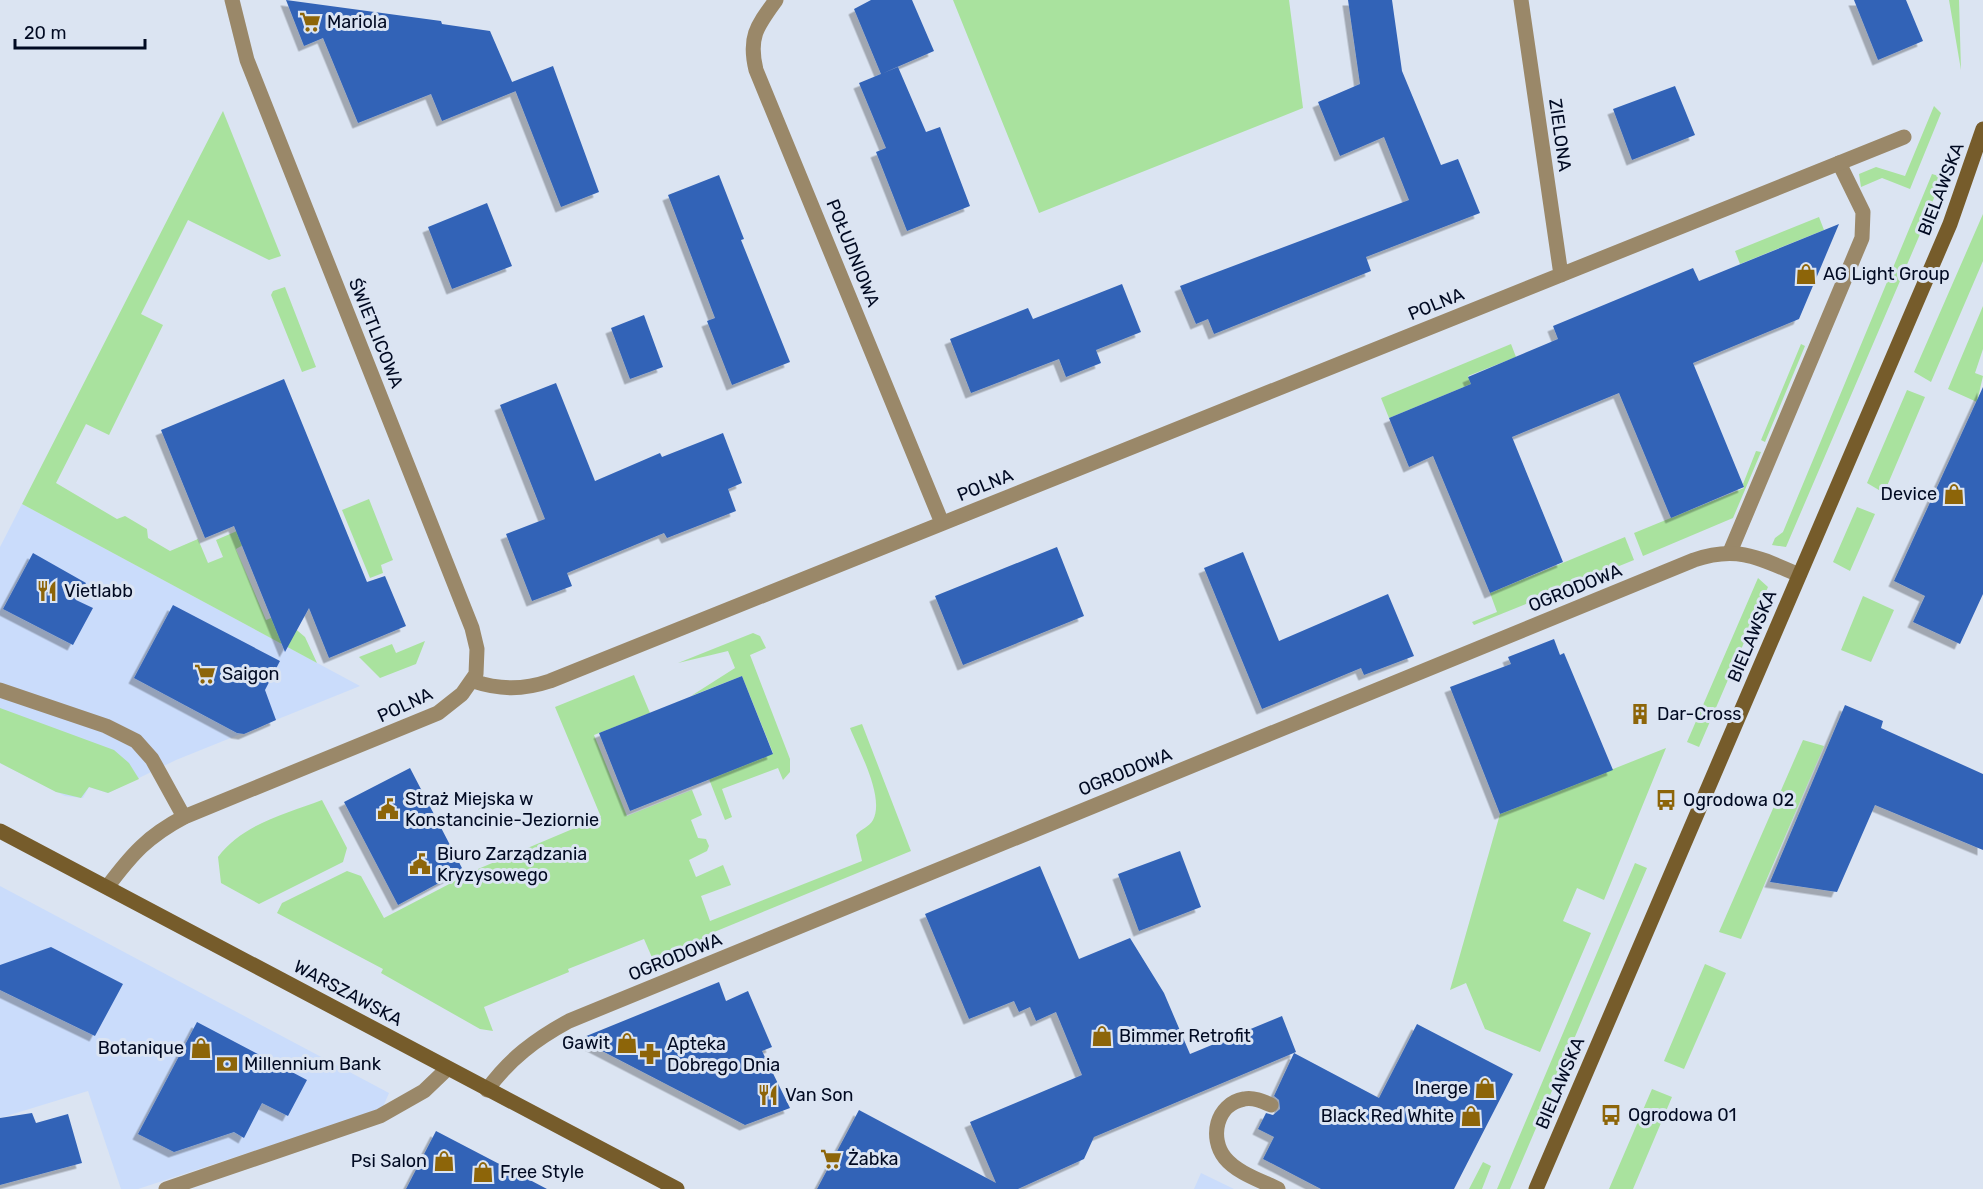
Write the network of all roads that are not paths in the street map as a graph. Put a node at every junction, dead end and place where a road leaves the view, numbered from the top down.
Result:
1 (231, 0) edge
2 (776, 0) edge
3 (1521, 0) edge
4 (1983, 129) edge
5 (1904, 137) dead end
6 (1839, 163) junction
7 (1561, 275) junction
8 (942, 523) junction
9 (1730, 552) junction
10 (1799, 575) junction
11 (473, 681) junction
12 (0, 690) edge
13 (184, 817) junction
14 (0, 831) edge
15 (108, 886) junction
16 (447, 1069) junction
17 (487, 1090) junction
18 (1271, 1105) dead end
19 (166, 1189) edge
20 (677, 1189) edge
21 (1278, 1189) edge
22 (1536, 1189) edge

1 - 11 street, ŚWIETLICOWA
2 - 8 street, POŁUDNIOWA
3 - 7 street, ZIELONA
4 - 10 street, BIELAWSKA
5 - 6 street, POLNA
6 - 7 street, POLNA
6 - 9 street
7 - 8 street, POLNA
8 - 11 street, POLNA
9 - 10 street, OGRODOWA
9 - 17 street, OGRODOWA
10 - 22 street, BIELAWSKA
11 - 13 street, POLNA
12 - 13 street
13 - 15 street, POLNA
14 - 15 street, WARSZAWSKA
15 - 16 street, WARSZAWSKA
16 - 17 street, WARSZAWSKA
16 - 19 street
17 - 20 street, WARSZAWSKA
18 - 21 street

